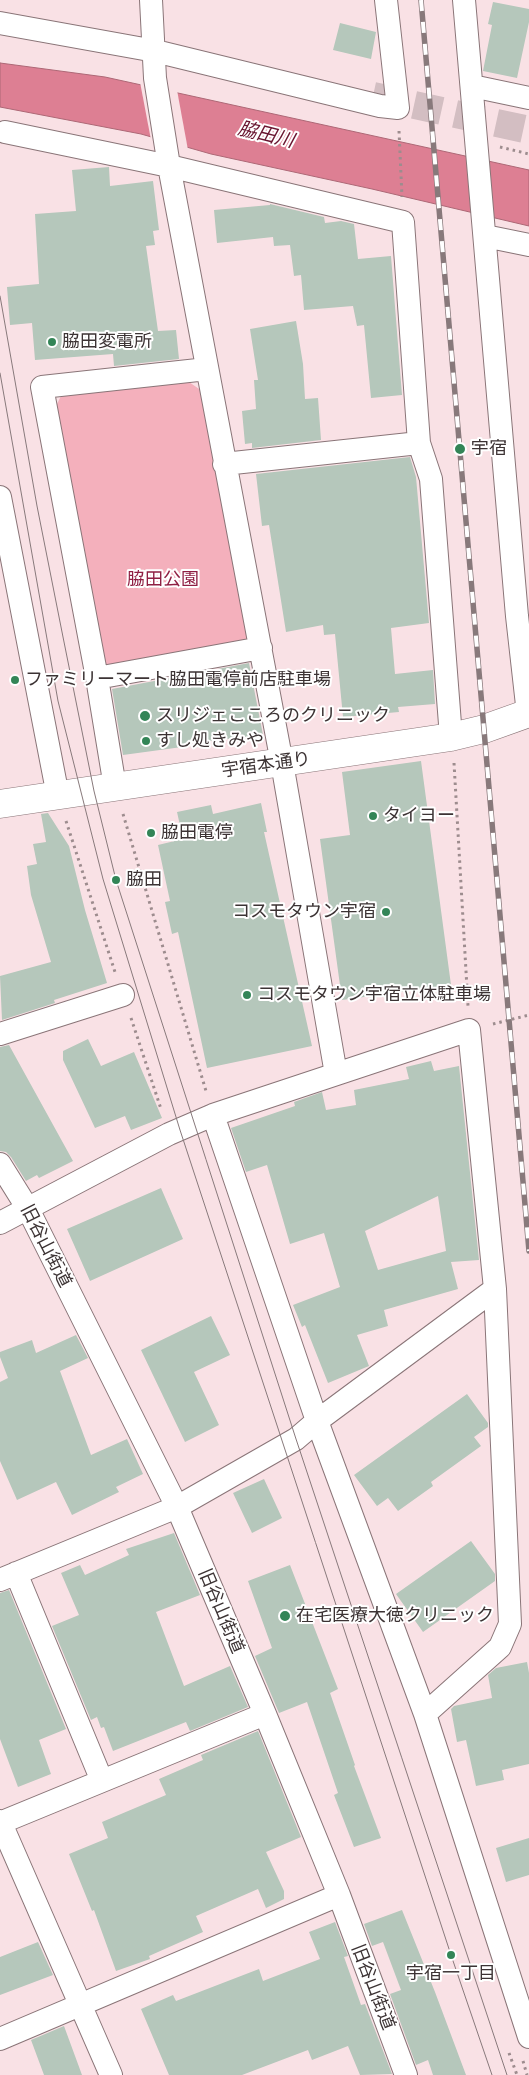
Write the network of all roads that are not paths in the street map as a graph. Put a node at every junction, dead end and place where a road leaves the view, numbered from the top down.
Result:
1 (151, 0) edge
2 (386, 0) edge
3 (464, 0) edge
4 (0, 23) edge
5 (155, 51) junction
6 (472, 86) junction
7 (529, 98) edge
8 (5, 132) dead end
9 (168, 156) junction
10 (485, 230) junction
11 (529, 245) edge
12 (207, 368) junction
13 (419, 443) junction
14 (224, 464) junction
15 (1, 507) edge
16 (261, 648) junction
17 (97, 678) junction
18 (528, 714) edge
19 (452, 745) junction
20 (282, 763) junction
21 (115, 787) junction
22 (58, 796) junction
23 (0, 804) edge
24 (123, 995) dead end
25 (0, 1034) edge
26 (336, 1074) junction
27 (213, 1115) junction
28 (0, 1164) edge
29 (28, 1209) junction
30 (0, 1223) edge
31 (495, 1290) junction
32 (317, 1421) junction
33 (176, 1507) junction
34 (8, 1576) edge
35 (265, 1714) junction
36 (425, 1714) junction
37 (102, 1781) junction
38 (0, 1822) edge
39 (338, 1895) junction
40 (80, 2005) junction
41 (529, 2037) edge
42 (0, 2040) edge
43 (111, 2075) edge
44 (406, 2075) edge

1 - 5 street
2 - 5 street
3 - 6 street
4 - 5 street
5 - 9 street
6 - 7 street
6 - 10 street
8 - 9 street
9 - 12 street
9 - 13 street
10 - 11 street
10 - 18 street
12 - 14 street
12 - 17 street
13 - 14 street
13 - 19 street
14 - 16 street
15 - 22 street
16 - 17 street
16 - 20 street
17 - 21 street
18 - 19 street, 宇宿本通り
19 - 20 street, 宇宿本通り
20 - 21 street, 宇宿本通り
20 - 26 street
21 - 22 street, 宇宿本通り
22 - 23 street, 宇宿本通り
24 - 25 street
26 - 27 street
26 - 31 street
27 - 29 street
27 - 32 street
28 - 29 street, 旧谷山街道
29 - 30 street
29 - 33 street, 旧谷山街道
31 - 32 street
31 - 36 street
32 - 33 street
32 - 36 street
33 - 34 street
33 - 35 street, 旧谷山街道
34 - 37 street
35 - 37 street
35 - 39 street, 旧谷山街道
36 - 41 street
37 - 38 street
38 - 40 street
39 - 40 street
39 - 44 street, 旧谷山街道
40 - 42 street
40 - 43 street

